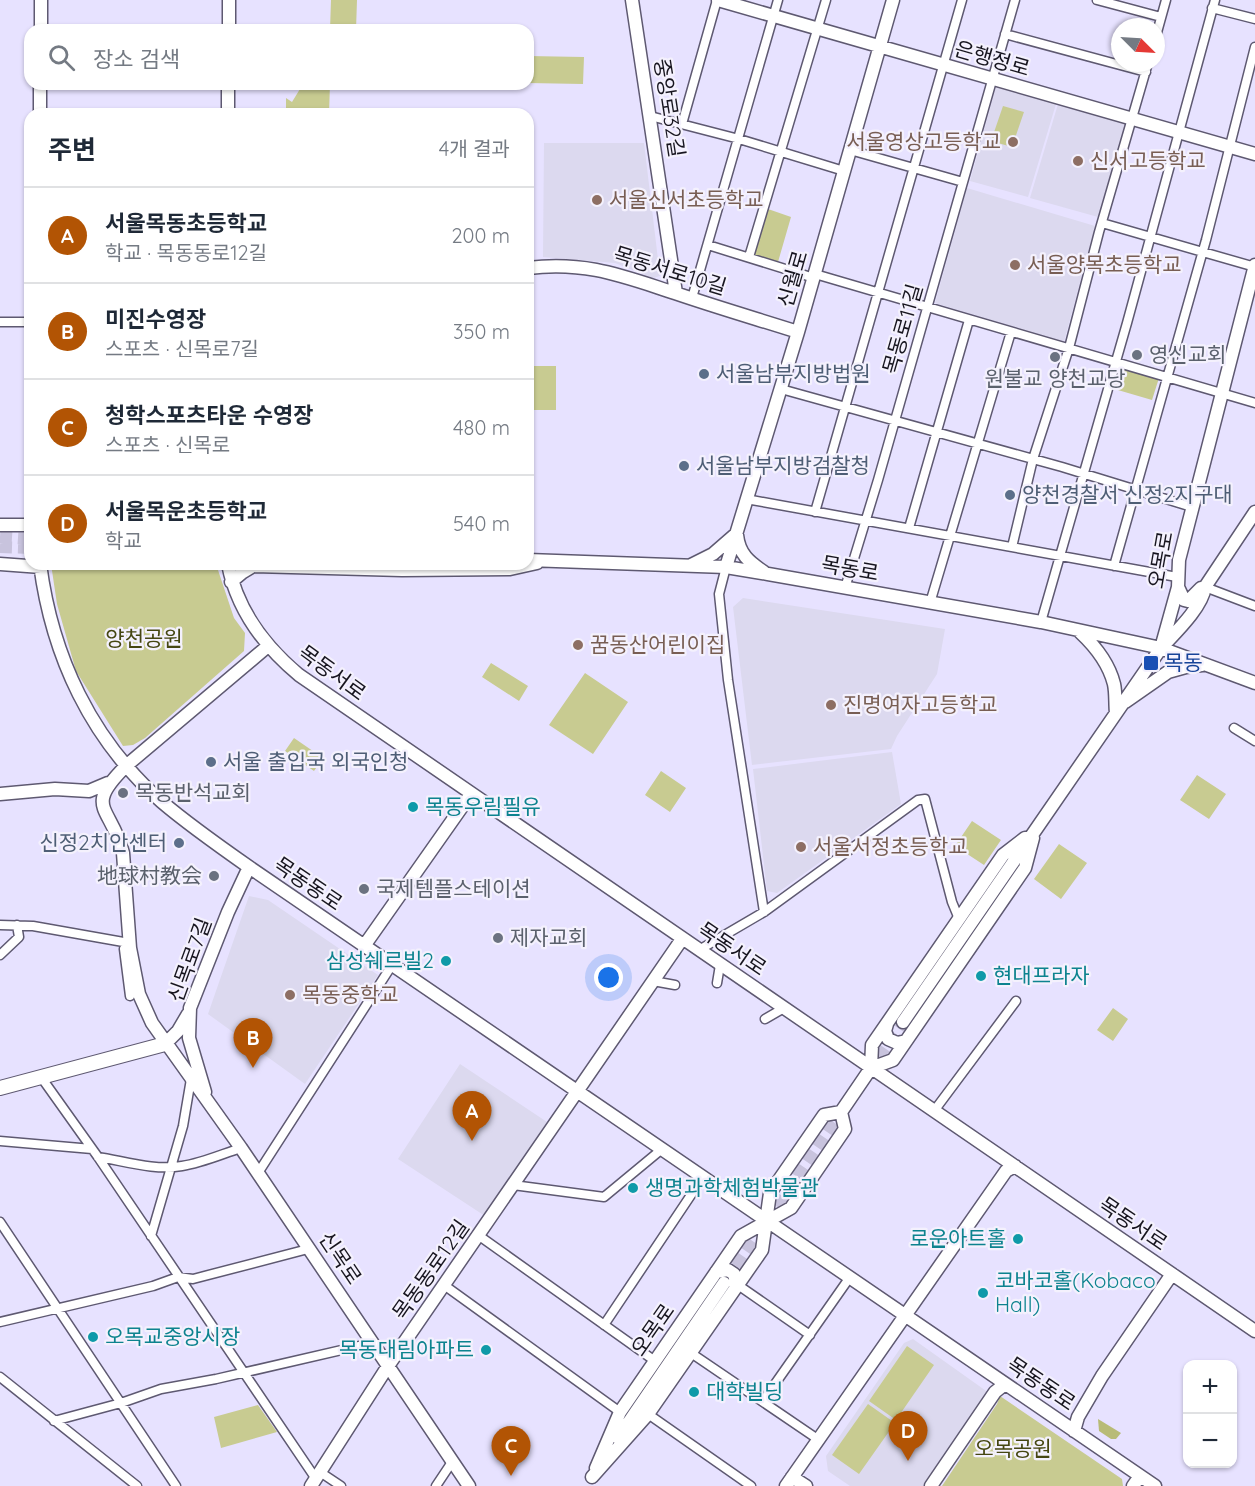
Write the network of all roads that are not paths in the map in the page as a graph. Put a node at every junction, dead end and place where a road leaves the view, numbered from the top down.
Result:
1 (41, 0) edge
2 (229, 0) edge
3 (632, 0) edge
4 (718, 0) edge
5 (778, 0) edge
6 (826, 0) edge
7 (893, 0) edge
8 (962, 0) edge
9 (1015, 0) edge
10 (1097, 0) edge
11 (1166, 0) edge
12 (1214, 4) edge
13 (774, 16) junction
14 (1161, 17) joint
15 (1255, 19) edge
16 (41, 24) edge
17 (228, 24) edge
18 (818, 28) junction
19 (1005, 34) junction
20 (880, 46) junction
21 (1255, 47) edge
22 (1111, 59) edge
23 (943, 66) junction
24 (1146, 72) edge
25 (992, 80) junction
26 (40, 90) edge
27 (228, 90) edge
28 (40, 108) edge
29 (228, 108) edge
30 (650, 116) junction
31 (1132, 120) junction
32 (682, 124) junction
33 (1179, 132) junction
34 (739, 139) junction
35 (1231, 146) junction
36 (850, 150) junction
37 (780, 152) junction
38 (1255, 154) edge
39 (914, 168) junction
40 (844, 171) junction
41 (963, 182) junction
42 (1101, 223) junction
43 (1150, 236) junction
44 (708, 245) junction
45 (1203, 251) junction
46 (749, 257) junction
47 (1255, 266) edge
48 (534, 268) edge
49 (814, 276) junction
50 (878, 293) junction
51 (676, 294) junction
52 (692, 298) junction
53 (928, 308) junction
54 (969, 320) junction
55 (0, 322) edge
56 (24, 322) edge
57 (798, 332) junction
58 (1011, 332) junction
59 (1068, 348) junction
60 (1115, 361) junction
61 (1166, 377) junction
62 (781, 388) junction
63 (1222, 394) junction
64 (1255, 403) edge
65 (846, 407) junction
66 (895, 421) junction
67 (936, 432) junction
68 (978, 444) junction
69 (1033, 459) junction
70 (1082, 473) junction
71 (1134, 489) junction
72 (746, 500) junction
73 (1192, 507) junction
74 (815, 512) junction
75 (1253, 519) edge
76 (866, 521) junction
77 (0, 525) edge
78 (24, 525) edge
79 (909, 528) junction
80 (737, 534) junction
81 (950, 536) junction
82 (1012, 547) junction
83 (534, 556) edge
84 (1059, 556) junction
85 (534, 560) edge
86 (547, 561) junction
87 (0, 564) edge
88 (534, 564) edge
89 (24, 565) edge
90 (689, 566) junction
91 (1114, 566) junction
92 (726, 567) junction
93 (41, 570) edge
94 (229, 570) edge
95 (246, 570) edge
96 (768, 574) junction
97 (231, 582) junction
98 (1178, 582) junction
99 (1205, 587) junction
100 (845, 588) junction
101 (930, 603) junction
102 (1255, 606) edge
103 (1041, 622) junction
104 (1079, 631) junction
105 (268, 646) junction
106 (1161, 648) junction
107 (1207, 664) junction
108 (1255, 674) edge
109 (1255, 683) edge
110 (1119, 709) junction
111 (1234, 728) dead end
112 (1255, 741) edge
113 (127, 765) junction
114 (108, 783) junction
115 (75, 791) junction
116 (0, 794) edge
117 (471, 794) junction
118 (103, 808) junction
119 (1035, 830) junction
120 (249, 867) junction
121 (764, 912) junction
122 (959, 919) junction
123 (0, 925) edge
124 (17, 925) junction
125 (682, 939) junction
126 (130, 946) junction
127 (364, 946) junction
128 (699, 950) junction
129 (0, 955) edge
130 (392, 965) junction
131 (720, 965) junction
132 (653, 981) junction
133 (717, 983) dead end
134 (675, 985) dead end
135 (130, 996) dead end
136 (1016, 1001) dead end
137 (190, 1008) junction
138 (784, 1008) junction
139 (765, 1019) dead end
140 (903, 1022) tunnel mouth
141 (887, 1024) junction
142 (906, 1041) junction
143 (165, 1044) junction
144 (871, 1068) junction
145 (41, 1077) junction
146 (191, 1079) junction
147 (0, 1088) edge
148 (577, 1091) junction
149 (208, 1103) junction
150 (934, 1111) junction
151 (841, 1112) junction
152 (0, 1142) edge
153 (241, 1148) junction
154 (662, 1149) junction
155 (95, 1153) junction
156 (1015, 1166) junction
157 (172, 1167) junction
158 (258, 1173) junction
159 (703, 1177) junction
160 (513, 1185) junction
161 (767, 1221) junction
162 (0, 1222) edge
163 (478, 1235) junction
164 (151, 1236) junction
165 (308, 1249) junction
166 (716, 1272) junction
167 (1172, 1274) junction
168 (178, 1277) junction
169 (850, 1277) junction
170 (444, 1285) junction
171 (732, 1286) junction
172 (57, 1308) junction
173 (905, 1315) junction
174 (0, 1322) edge
175 (604, 1324) junction
176 (1255, 1331) edge
177 (810, 1335) junction
178 (372, 1343) junction
179 (691, 1353) junction
180 (655, 1361) junction
181 (388, 1366) junction
182 (243, 1373) junction
183 (0, 1377) edge
184 (1005, 1384) junction
185 (763, 1401) junction
186 (121, 1403) junction
187 (620, 1412) junction
188 (648, 1414) junction
189 (54, 1421) junction
190 (1074, 1431) junction
191 (819, 1440) junction
192 (452, 1462) junction
193 (315, 1479) edge
194 (588, 1481) edge
195 (1137, 1481) edge
196 (789, 1482) edge
197 (137, 1486) edge
198 (176, 1486) edge
199 (341, 1486) edge
200 (436, 1486) edge
201 (469, 1486) edge
202 (751, 1486) edge
203 (806, 1486) edge
204 (931, 1486) edge
205 (1155, 1486) edge

1 - 16 main road
2 - 17 main road
3 - 30 main road, 중앙로32길
4 - 13 main road, 은행정로
4 - 32 street
5 - 13 street
6 - 18 street
7 - 20 main road, 신월로
8 - 23 street
9 - 19 street, 목동로11길
10 - 14 street
11 - 14 street
12 - 15 street
12 - 33 street
13 - 18 main road, 은행정로
13 - 34 street
18 - 20 main road, 은행정로
18 - 37 street
19 - 22 street
19 - 25 street, 목동로11길
20 - 23 main road, 은행정로
20 - 36 main road, 신월로
21 - 35 street
23 - 25 main road, 은행정로
23 - 39 street
24 - 31 street
25 - 31 main road, 은행정로
25 - 41 street, 목동로11길
26 - 28 main road
27 - 29 main road
30 - 32 street
30 - 51 main road, 중앙로32길
31 - 33 main road, 은행정로
31 - 42 street
32 - 34 street
33 - 35 main road, 은행정로
33 - 43 street
34 - 37 street
34 - 44 street
35 - 38 main road, 은행정로
35 - 45 street
36 - 39 street
36 - 40 main road, 신월로
37 - 40 street
37 - 46 street
39 - 41 street
39 - 50 street
40 - 49 main road, 신월로
41 - 53 street, 목동로11길
42 - 43 street
42 - 59 street
43 - 45 street
43 - 60 street
44 - 46 street
44 - 52 street
45 - 47 street
45 - 61 street
46 - 49 street
47 - 63 main road, 오목로
48 - 51 main road, 목동서로10길
49 - 50 street
49 - 57 main road, 신월로
50 - 53 street
50 - 65 street
51 - 52 main road, 목동서로10길
52 - 57 main road, 목동서로10길
53 - 54 street
53 - 66 street, 목동로11길
54 - 58 street
54 - 67 street
55 - 56 street
57 - 62 main road, 신월로
58 - 59 street
58 - 68 street
59 - 60 street
59 - 69 street
60 - 61 street
60 - 70 street
61 - 63 street
61 - 71 street
62 - 65 street
62 - 72 main road, 신월로
63 - 64 street
63 - 73 main road, 오목로
65 - 66 street
65 - 74 street
66 - 67 street
66 - 76 street, 목동로11길
67 - 68 street
67 - 79 street
68 - 69 street
68 - 81 street
69 - 70 street
69 - 82 street
70 - 71 street
70 - 84 street
71 - 73 street
71 - 91 street
72 - 74 street
72 - 80 main road, 신월로
73 - 98 main road, 오목로
74 - 76 street
75 - 99 main road
76 - 79 street
76 - 100 street, 목동로11길
77 - 78 main road
79 - 81 street
80 - 90 main road
80 - 92 main road, 신월로
80 - 96 main road
81 - 82 street
81 - 101 street
82 - 84 street
83 - 86 main road
84 - 91 street
84 - 103 street
85 - 86 main road, 목동로
86 - 88 main road
86 - 90 main road, 목동로
87 - 89 main road
90 - 92 main road, 목동로
91 - 98 street
92 - 96 main road, 목동로
92 - 121 street
93 - 113 main road, 목동동로
94 - 97 main road, 목동서로
95 - 97 main road
96 - 100 main road, 목동로
97 - 105 main road, 목동서로
98 - 99 main road
98 - 106 main road, 오목로
99 - 102 street
99 - 106 main road
100 - 101 main road, 목동로
101 - 103 main road, 목동로
103 - 104 main road, 목동로
104 - 106 main road, 목동로
104 - 110 main road
105 - 113 main road
105 - 117 main road, 목동서로
106 - 107 main road, 목동로
106 - 108 main road, 목동로
106 - 110 main road, 오목로
107 - 109 main road, 목동로
107 - 110 main road
110 - 119 main road, 오목로
111 - 112 street
113 - 114 main road
113 - 120 main road, 목동동로
114 - 115 main road
114 - 118 main road
115 - 116 main road
115 - 118 main road
117 - 125 main road, 목동서로
117 - 127 main road
118 - 126 main road, 신목로
119 - 122 main road, 오목로
119 - 140 main road, 오목로
119 - 142 main road, 오목로
120 - 127 main road, 목동동로
120 - 137 main road, 신목로7길
121 - 122 street
121 - 128 street
122 - 141 main road, 오목로
123 - 124 street
124 - 126 street
124 - 129 street
125 - 128 main road, 목동서로
125 - 132 main road, 목동동로12길
126 - 135 street
126 - 143 main road, 신목로
127 - 130 main road, 목동동로
128 - 131 main road, 목동서로
130 - 148 main road, 목동동로
130 - 158 street
131 - 133 street
131 - 138 main road, 목동서로
132 - 134 street
132 - 148 main road, 목동동로12길
136 - 150 street
137 - 143 main road
137 - 149 main road, 신목로7길
138 - 139 street
138 - 144 main road, 목동서로
141 - 142 main road
141 - 144 main road, 오목로
142 - 144 main road, 오목로
143 - 145 main road
143 - 146 main road, 신목로
144 - 150 main road, 목동서로
144 - 151 main road, 오목로
145 - 147 main road
145 - 155 street
146 - 149 main road, 신목로
146 - 157 street
148 - 154 main road, 목동동로
148 - 160 main road, 목동동로12길
149 - 153 main road, 신목로
150 - 156 main road, 목동서로
151 - 161 main road, 오목로
151 - 161 main road, 오목로
152 - 155 street
153 - 157 street
153 - 158 main road, 신목로
154 - 159 main road, 목동동로
154 - 160 street
155 - 157 street
155 - 164 street
156 - 167 main road, 목동서로
156 - 173 main road
157 - 164 street
158 - 165 main road, 신목로
159 - 161 main road, 목동동로
159 - 175 street
160 - 163 main road, 목동동로12길
161 - 166 main road, 오목로
161 - 169 main road, 목동동로
161 - 171 main road, 오목로
162 - 172 street
163 - 170 main road, 목동동로12길
163 - 175 street
164 - 168 street
165 - 168 street
165 - 178 main road, 신목로
166 - 171 main road
166 - 180 main road, 오목로
167 - 176 main road, 목동서로
167 - 190 main road
168 - 172 street
168 - 182 street
169 - 173 main road, 목동동로
169 - 177 street
170 - 181 main road, 목동동로12길
170 - 187 street
171 - 177 street
171 - 179 main road, 오목로
171 - 194 main road, 오목로
172 - 174 street
172 - 186 street
173 - 184 main road, 목동동로
173 - 191 main road
175 - 180 street
177 - 185 street
178 - 181 main road, 신목로
178 - 182 street
179 - 185 street, 오목로
179 - 188 main road, 오목로
180 - 187 main road, 오목로
181 - 192 main road, 신목로
181 - 193 main road, 목동동로12길
182 - 186 street
182 - 193 street
183 - 189 street
184 - 190 main road, 목동동로
184 - 204 main road
185 - 191 street, 오목로
186 - 189 street
186 - 198 street
187 - 194 main road, 오목로
188 - 194 main road, 오목로
188 - 202 street
189 - 197 street
190 - 195 main road, 목동동로
191 - 196 main road
192 - 200 street
192 - 201 main road, 신목로
193 - 199 street
195 - 205 main road, 목동동로
196 - 203 main road

